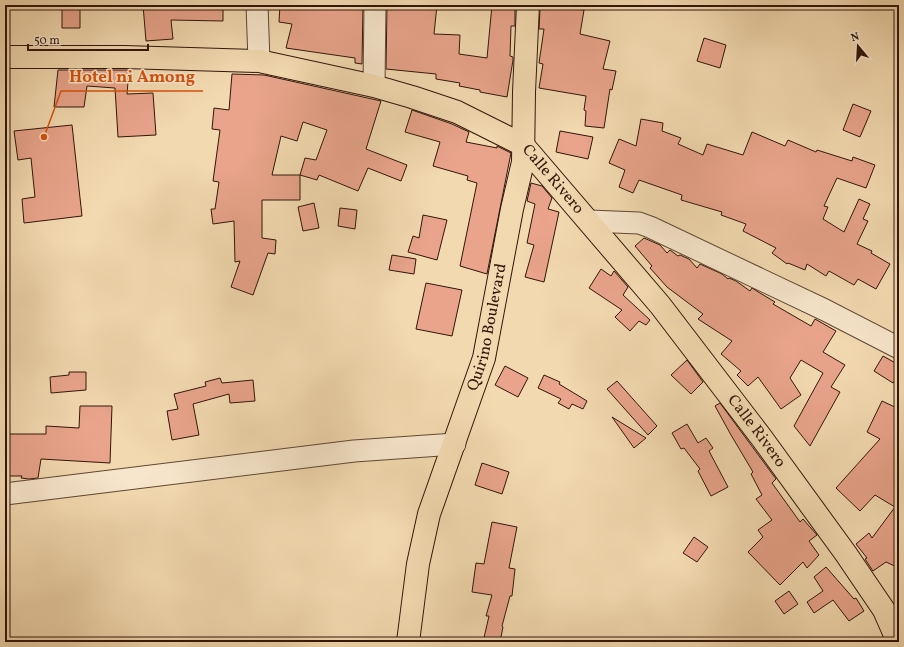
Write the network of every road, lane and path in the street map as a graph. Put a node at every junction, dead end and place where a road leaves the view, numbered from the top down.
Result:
1 (257, 5) edge
2 (375, 5) edge
3 (528, 5) edge
4 (5, 57) edge
5 (259, 61) junction
6 (374, 86) junction
7 (523, 145) junction
8 (589, 221) junction
9 (899, 348) edge
10 (455, 444) junction
11 (5, 494) edge
12 (408, 642) edge
13 (898, 642) edge

1 - 5 street
2 - 6 street
3 - 7 main road, Quirino Boulevard
4 - 5 main road, Calle Rivero
5 - 6 main road, Calle Rivero
6 - 7 main road, Calle Rivero
7 - 8 main road, Calle Rivero
7 - 10 main road, Quirino Boulevard
8 - 9 street
8 - 13 main road, Calle Rivero
10 - 11 street
10 - 12 main road, Quirino Boulevard

